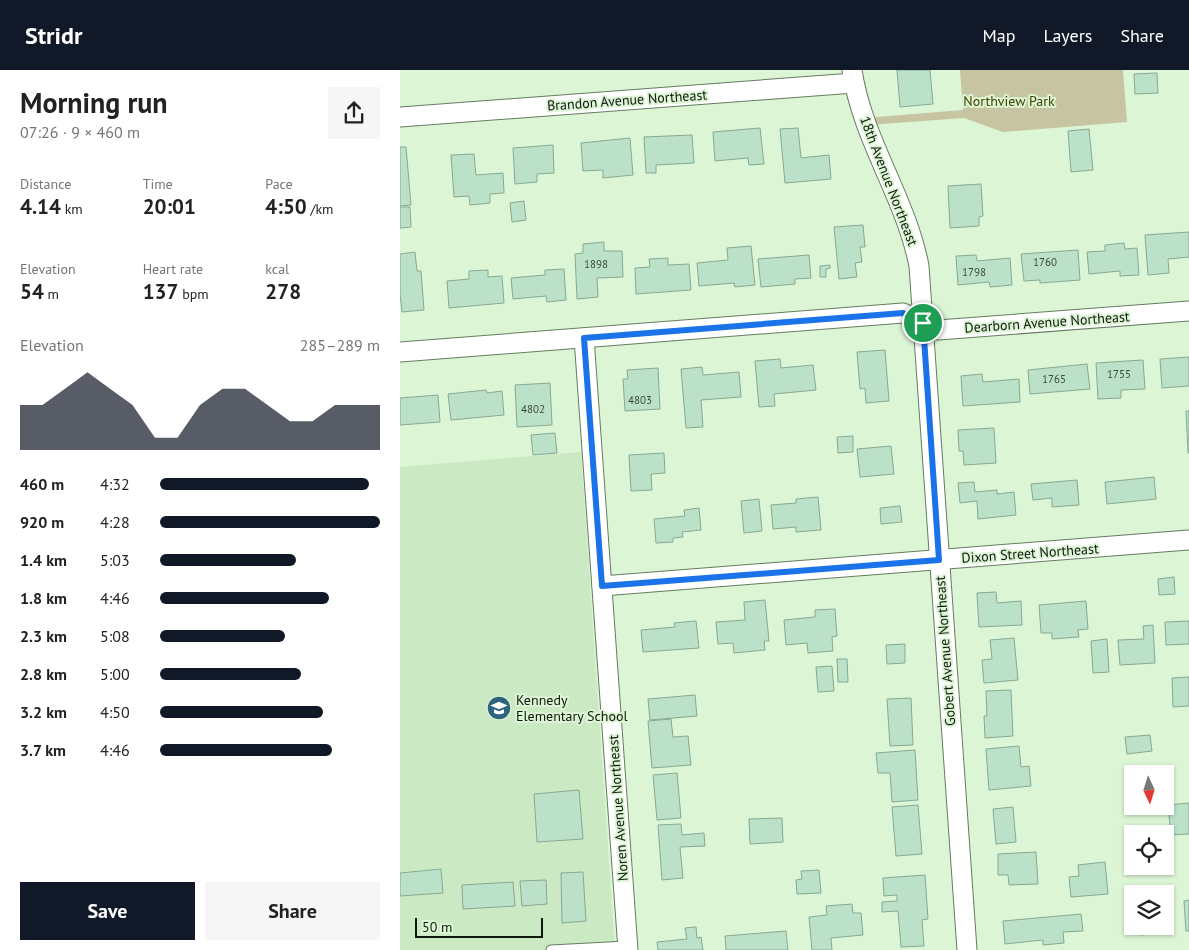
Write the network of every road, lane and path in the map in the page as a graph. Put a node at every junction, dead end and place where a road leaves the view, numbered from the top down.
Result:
1 (853, 77) edge
2 (400, 116) edge
3 (1189, 311) edge
4 (923, 323) junction
5 (584, 338) junction
6 (400, 352) edge
7 (1189, 540) edge
8 (939, 560) junction
9 (602, 586) junction
10 (628, 948) edge
11 (551, 950) edge
12 (967, 950) edge

1 - 2 street, Brandon Avenue Northeast
1 - 4 street, 18th Avenue Northeast
3 - 4 street, Dearborn Avenue Northeast
4 - 5 street, Dearborn Avenue Northeast
4 - 8 street, Gobert Avenue Northeast
5 - 6 street, Dearborn Avenue Northeast
5 - 9 street, Noren Avenue Northeast
7 - 8 street, Dixon Street Northeast
8 - 9 street, Dixon Street Northeast
8 - 12 street, Gobert Avenue Northeast
9 - 10 street, Noren Avenue Northeast
10 - 11 lane

